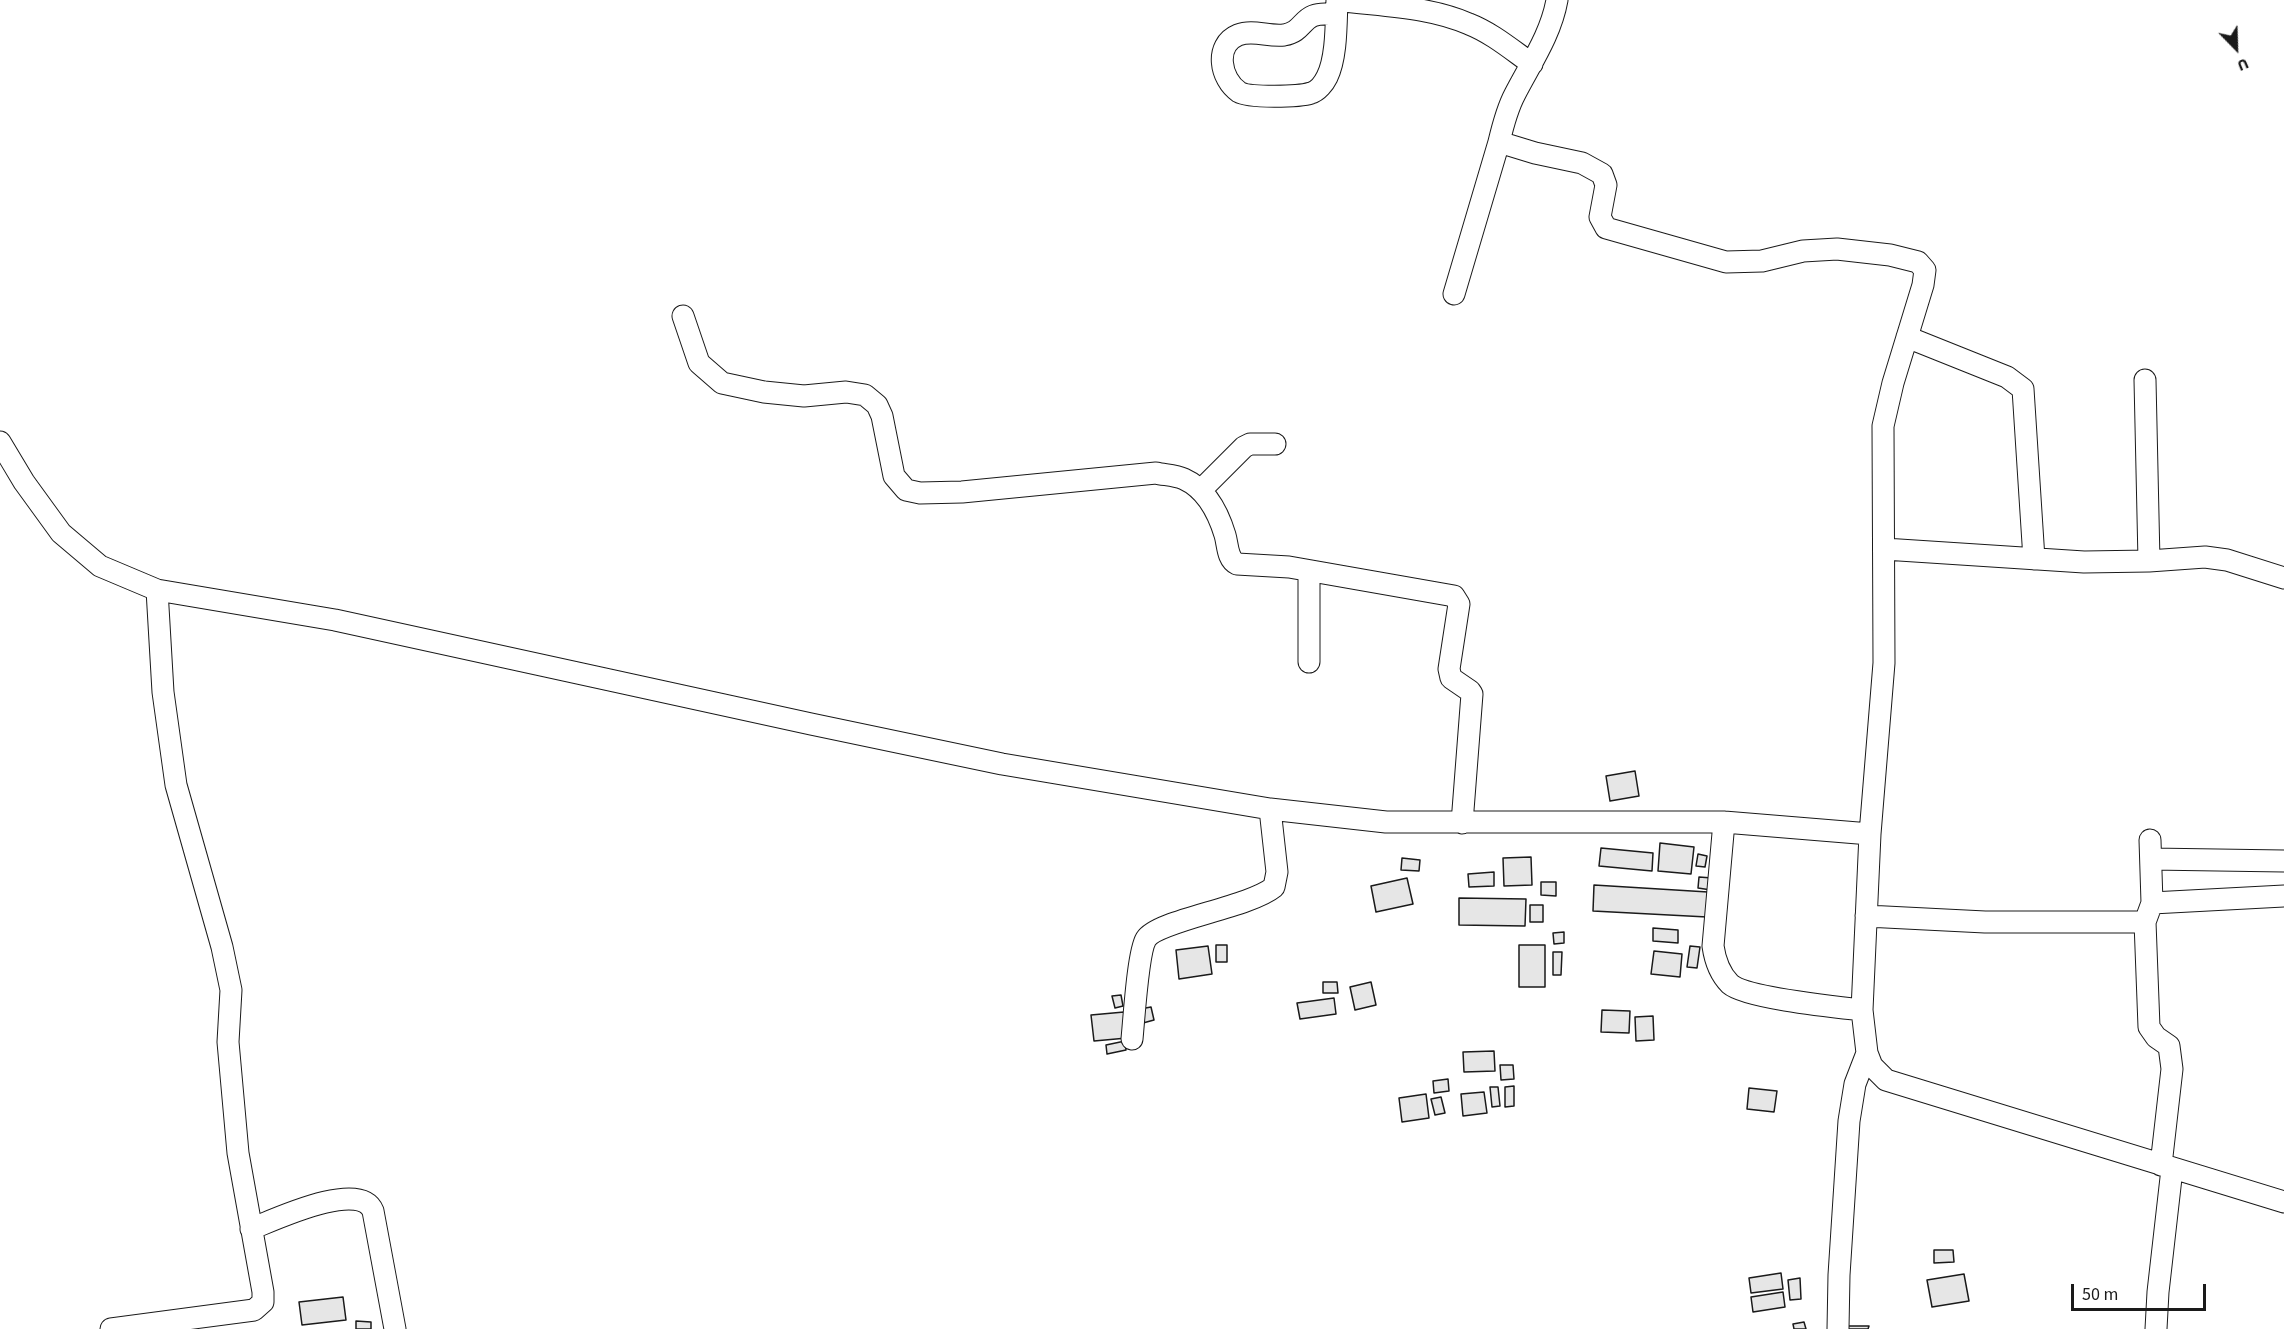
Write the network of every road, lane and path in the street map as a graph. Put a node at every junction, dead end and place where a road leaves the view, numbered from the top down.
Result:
1 (1557, 0) edge
2 (1337, 5) edge
3 (1532, 64) junction
4 (1499, 142) junction
5 (1454, 294) dead end
6 (682, 316) dead end
7 (1907, 338) junction
8 (2145, 380) dead end
9 (0, 442) edge
10 (1275, 444) dead end
11 (1201, 490) junction
12 (1884, 549) junction
13 (2034, 559) junction
14 (2150, 561) junction
15 (1309, 571) junction
16 (2284, 578) edge
17 (157, 590) junction
18 (1310, 662) dead end
19 (1270, 808) junction
20 (1724, 822) junction
21 (1462, 823) junction
22 (1870, 834) junction
23 (2284, 861) edge
24 (2284, 896) edge
25 (2148, 913) junction
26 (1866, 916) junction
27 (1862, 1010) junction
28 (1132, 1039) dead end
29 (1867, 1053) junction
30 (2167, 1167) junction
31 (2281, 1195) edge
32 (251, 1229) junction
33 (111, 1329) edge
34 (396, 1329) edge
35 (1838, 1329) edge
36 (2156, 1329) edge

1 - 3 street
2 - 2 street
2 - 3 street
3 - 4 street
4 - 5 street
4 - 7 street
6 - 11 street
7 - 12 street
7 - 13 street
8 - 14 street
9 - 17 street
10 - 11 street
11 - 15 street
12 - 13 street
12 - 22 street
13 - 14 street
14 - 16 street
15 - 18 street
15 - 21 street
17 - 19 street
17 - 32 street
19 - 21 street
19 - 28 street
20 - 21 street
20 - 22 street
20 - 27 street
22 - 26 street
23 - 25 street
24 - 25 street
25 - 26 street
25 - 30 street
26 - 27 street
27 - 29 street
29 - 30 street
29 - 35 street
30 - 31 street
30 - 36 street
32 - 33 street
32 - 34 street

